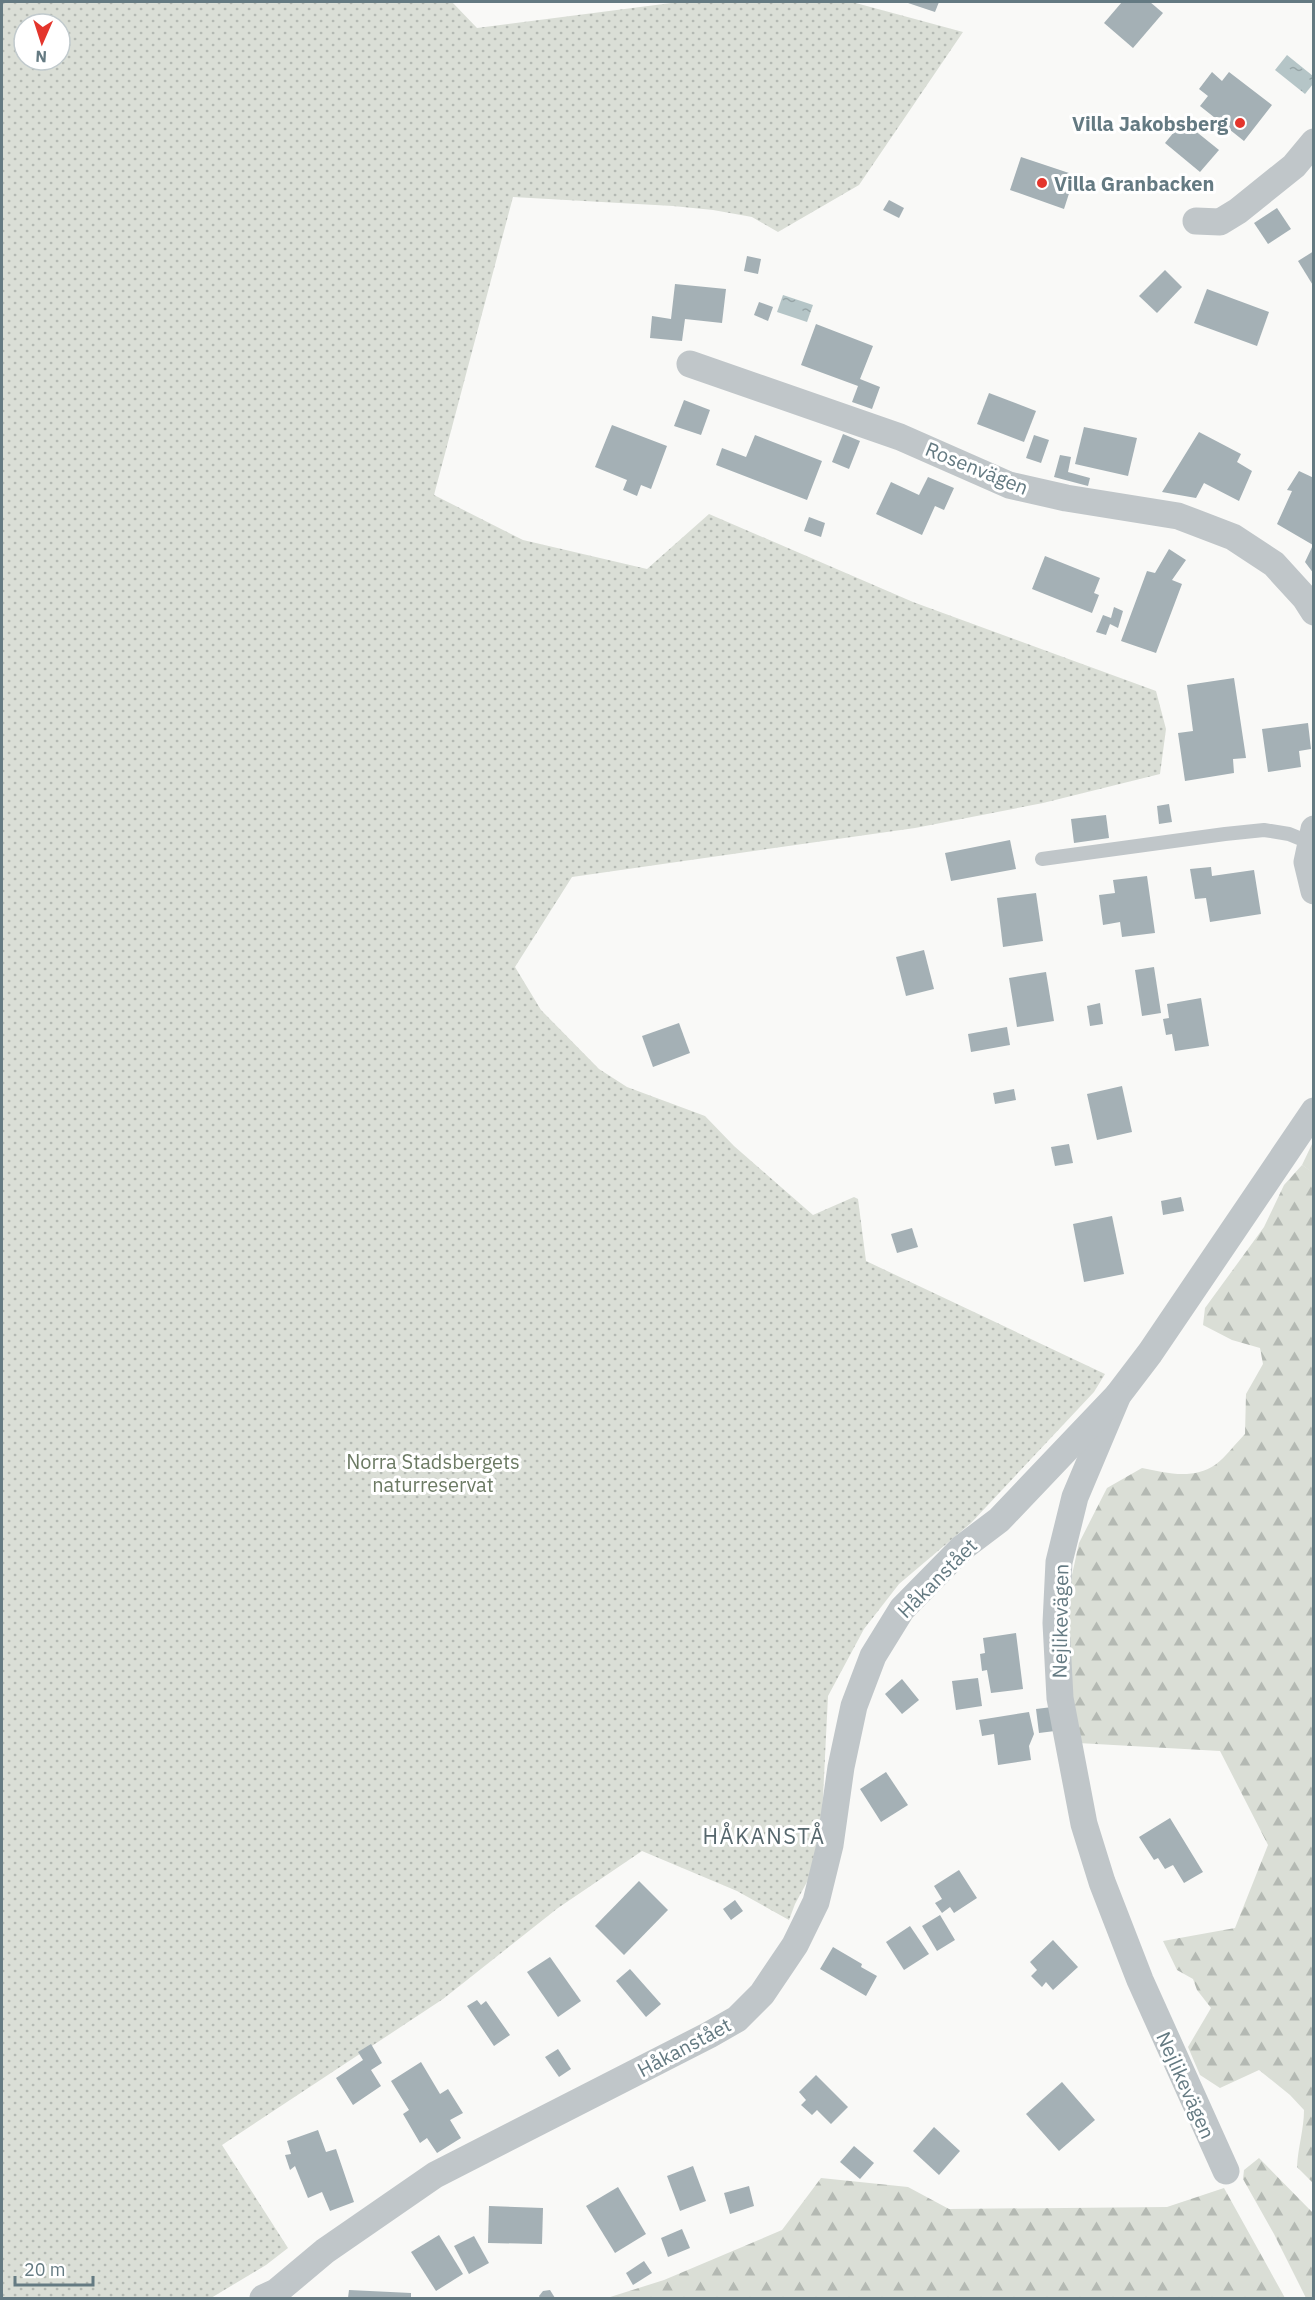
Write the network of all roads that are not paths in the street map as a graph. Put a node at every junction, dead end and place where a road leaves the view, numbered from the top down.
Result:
1 (1314, 142) edge
2 (1196, 221) dead end
3 (690, 364) dead end
4 (1314, 612) edge
5 (1312, 836) edge
6 (1042, 859) dead end
7 (1314, 891) edge
8 (1314, 1111) edge
9 (1118, 1395) junction
10 (1226, 2171) dead end
11 (263, 2298) edge

1 - 2 street
3 - 4 street, Rosenvägen
5 - 6 lane
5 - 7 street
8 - 9 street, Nejlikevägen
9 - 10 street, Nejlikevägen
9 - 11 street, Håkanstået

